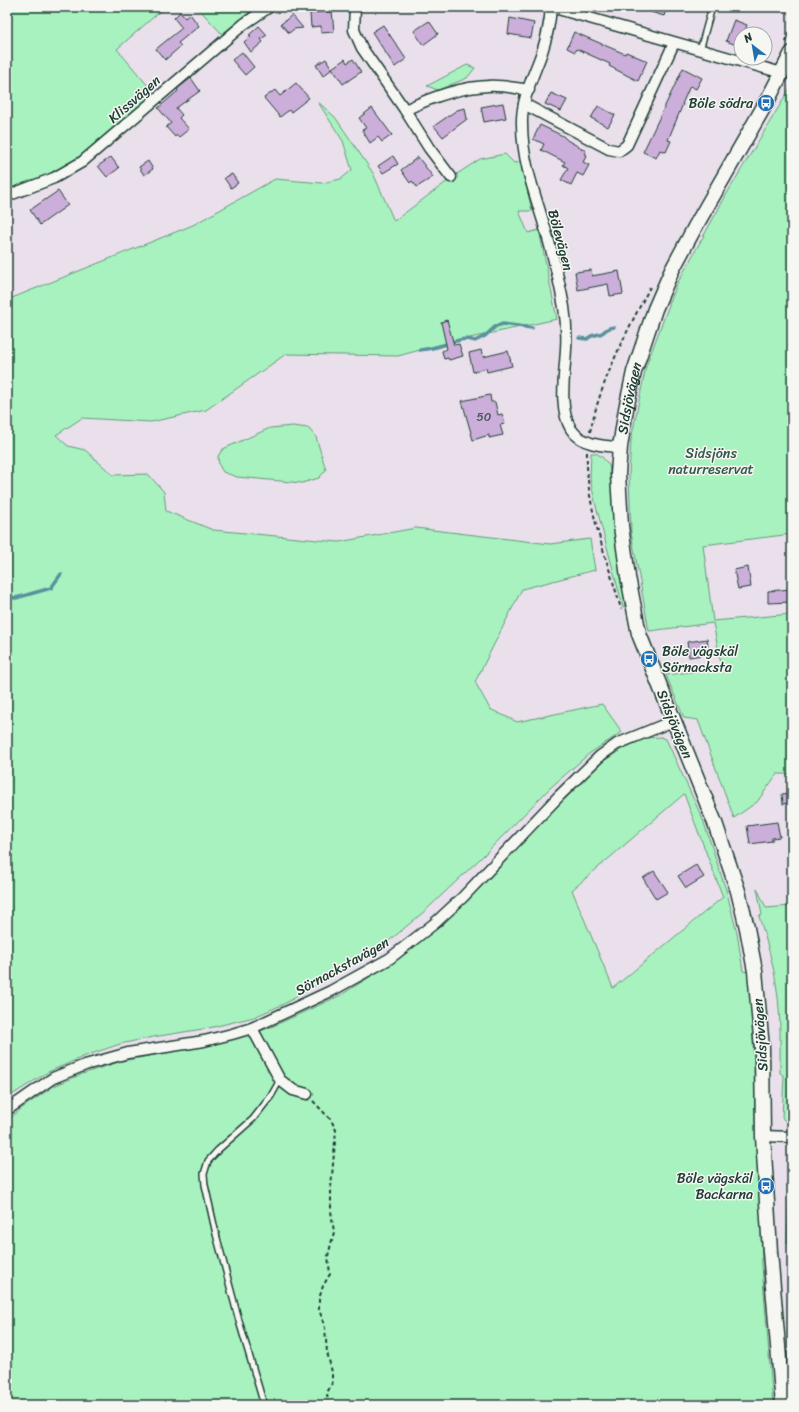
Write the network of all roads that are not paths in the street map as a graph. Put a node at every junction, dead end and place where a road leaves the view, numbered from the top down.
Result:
1 (270, 7) edge
2 (355, 7) edge
3 (546, 7) edge
4 (551, 7) edge
5 (712, 7) edge
6 (674, 43) junction
7 (700, 50) junction
8 (792, 53) edge
9 (782, 73) junction
10 (529, 90) junction
11 (524, 104) junction
12 (405, 110) junction
13 (451, 177) dead end
14 (7, 196) edge
15 (620, 447) junction
16 (673, 721) junction
17 (252, 1028) junction
18 (280, 1080) junction
19 (307, 1094) road end
20 (7, 1110) edge
21 (763, 1136) junction
22 (792, 1137) edge
23 (264, 1405) edge
24 (783, 1405) edge

1 - 14 street, Klissvägen
2 - 12 street
3 - 4 street
4 - 6 street
4 - 10 street, Bölevägen
5 - 7 lane
6 - 7 street
6 - 11 street
7 - 9 street
8 - 9 main road, Sidsjövägen
9 - 15 main road, Sidsjövägen
10 - 11 street, Bölevägen
10 - 12 street
11 - 15 street, Bölevägen
12 - 13 street
15 - 16 main road, Sidsjövägen
16 - 17 street, Sörnackstavägen
16 - 21 main road, Sidsjövägen
17 - 18 street
17 - 20 street, Sörnackstavägen
18 - 19 street
18 - 23 lane
21 - 22 street
21 - 24 main road, Sidsjövägen

